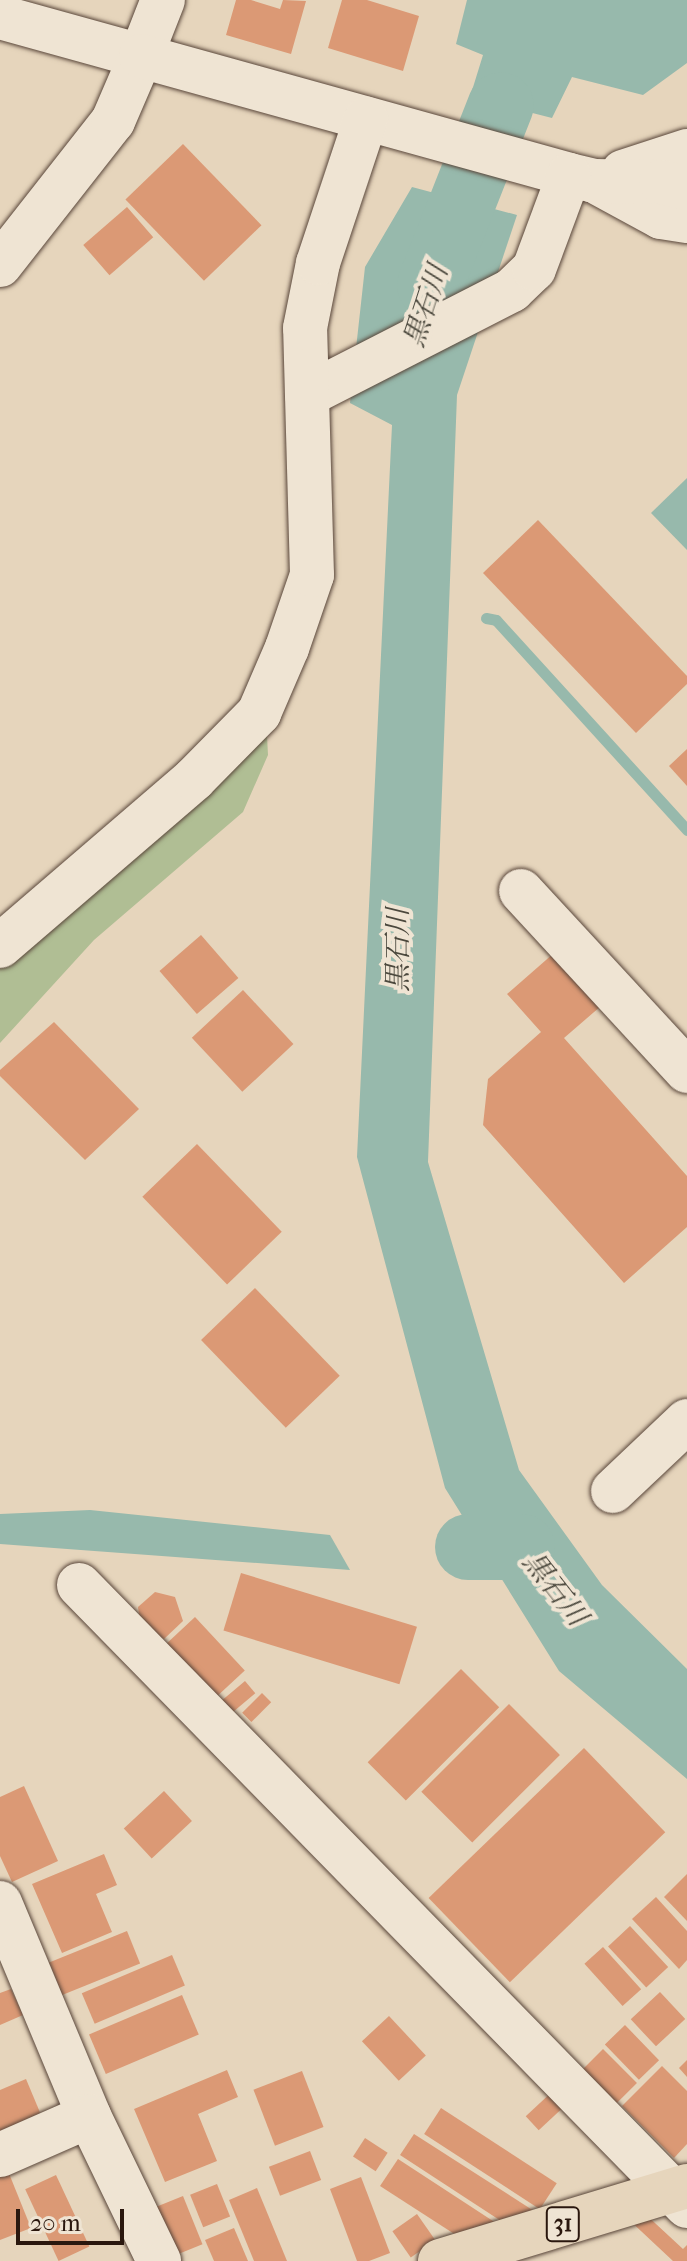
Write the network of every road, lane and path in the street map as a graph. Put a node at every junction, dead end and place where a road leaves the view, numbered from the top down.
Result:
1 (163, 0) edge
2 (0, 17) edge
3 (141, 56) junction
4 (366, 119) junction
5 (687, 151) edge
6 (569, 175) junction
7 (687, 188) edge
8 (687, 221) edge
9 (0, 265) edge
10 (326, 386) junction
11 (521, 891) dead end
12 (7, 926) edge
13 (687, 1071) edge
14 (687, 1421) edge
15 (613, 1491) dead end
16 (79, 1585) dead end
17 (0, 1903) edge
18 (89, 2116) junction
19 (0, 2155) edge
20 (682, 2195) edge
21 (159, 2261) edge
22 (441, 2261) edge

1 - 3 street
2 - 3 street
3 - 4 street
3 - 9 street
4 - 6 street
4 - 10 street
5 - 6 street
6 - 7 street
6 - 8 street
6 - 10 street
10 - 12 street
11 - 13 street
14 - 15 street
16 - 20 street
17 - 18 street
18 - 19 street
18 - 21 street
20 - 22 main road, 31

